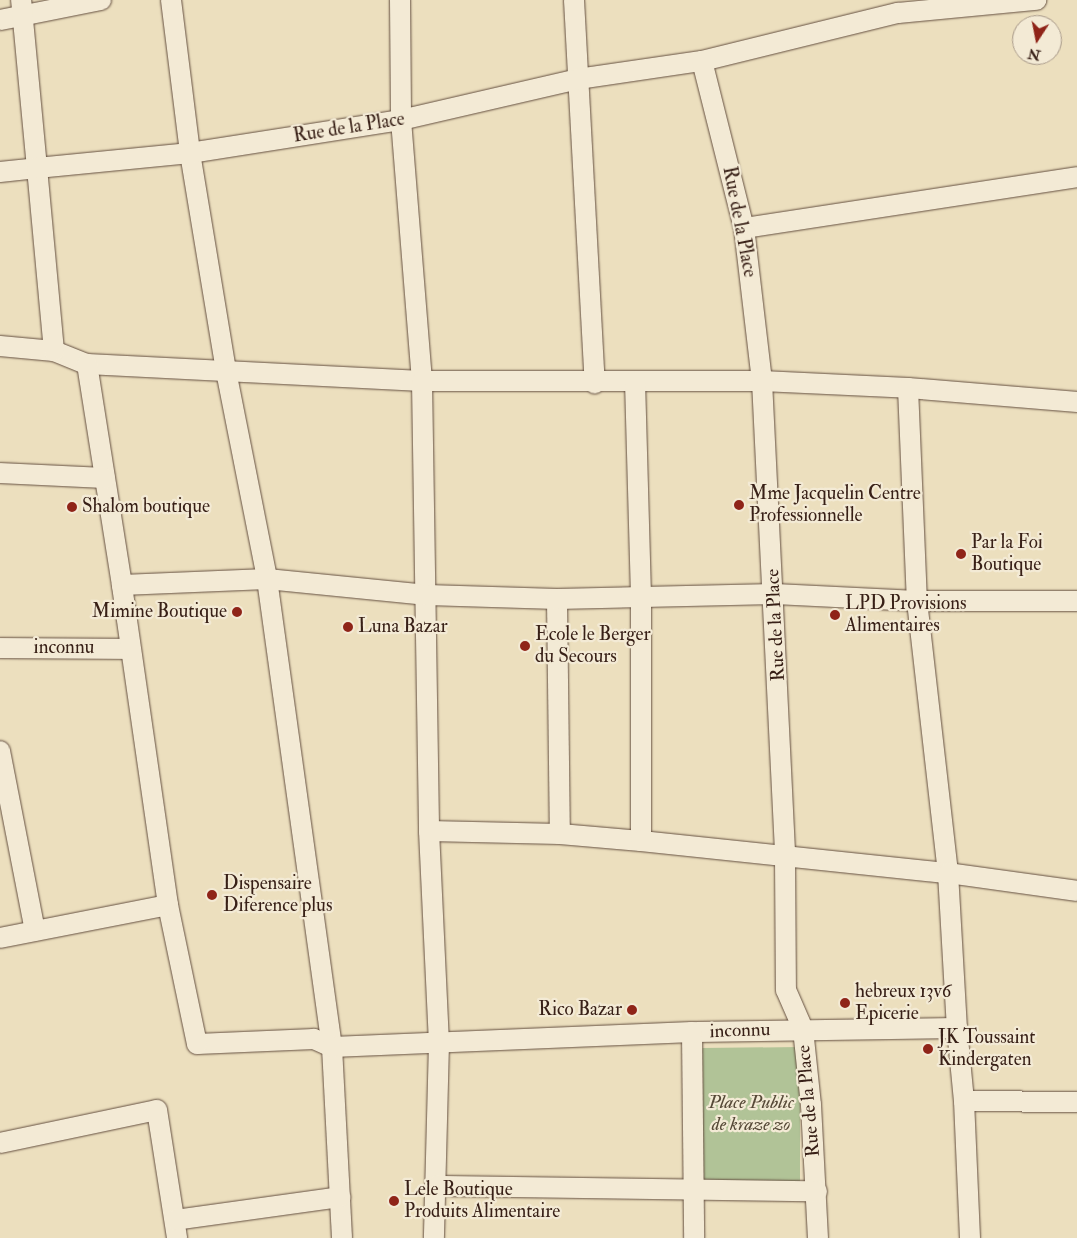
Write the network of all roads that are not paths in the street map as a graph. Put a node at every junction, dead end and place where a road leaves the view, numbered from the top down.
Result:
1 (100, 0) edge
2 (171, 0) edge
3 (400, 0) edge
4 (574, 0) edge
5 (1036, 0) edge
6 (21, 8) edge
7 (0, 20) edge
8 (702, 61) junction
9 (578, 79) junction
10 (401, 120) junction
11 (190, 153) junction
12 (38, 168) junction
13 (0, 172) edge
14 (1077, 177) edge
15 (744, 228) junction
16 (0, 346) edge
17 (54, 351) junction
18 (87, 364) junction
19 (226, 371) junction
20 (422, 381) junction
21 (635, 381) junction
22 (762, 381) junction
23 (595, 383) junction
24 (908, 388) junction
25 (1077, 402) edge
26 (0, 473) edge
27 (105, 478) junction
28 (267, 579) junction
29 (122, 585) junction
30 (775, 594) junction
31 (426, 595) junction
32 (641, 598) junction
33 (557, 599) junction
34 (918, 601) junction
35 (1077, 602) edge
36 (0, 648) edge
37 (128, 649) junction
38 (0, 751) edge
39 (428, 831) junction
40 (560, 834) junction
41 (641, 841) junction
42 (786, 857) junction
43 (948, 873) junction
44 (1077, 891) edge
45 (168, 905) junction
46 (35, 931) junction
47 (0, 938) edge
48 (957, 1028) junction
49 (803, 1029) junction
50 (692, 1032) junction
51 (438, 1043) junction
52 (332, 1047) junction
53 (964, 1102) junction
54 (1077, 1102) edge
55 (0, 1143) edge
56 (436, 1186) junction
57 (694, 1189) junction
58 (817, 1191) junction
59 (340, 1197) junction
60 (176, 1229) edge
61 (342, 1238) edge
62 (434, 1238) edge
63 (694, 1238) edge
64 (818, 1238) edge
65 (970, 1238) edge

1 - 6 street
2 - 11 street
3 - 10 street
4 - 9 street
5 - 8 street
6 - 7 street
6 - 12 street
8 - 9 street, Rue de la Place
8 - 15 street, Rue de la Place
9 - 10 street, Rue de la Place
9 - 23 street
10 - 11 street, Rue de la Place
10 - 20 street
11 - 12 street, Rue de la Place
11 - 19 street
12 - 13 street, Rue de la Place
12 - 17 street
14 - 15 street
15 - 22 street, Rue de la Place
16 - 17 street
17 - 18 street
18 - 19 street
18 - 27 street
19 - 20 street
19 - 28 street
20 - 23 street
20 - 31 street
21 - 22 street
21 - 23 street
21 - 32 street
22 - 24 street
22 - 30 street, Rue de la Place
24 - 25 street
24 - 34 street
26 - 27 street
27 - 29 street
28 - 29 street
28 - 31 street
28 - 52 street
29 - 37 street
30 - 32 street
30 - 34 street
30 - 42 street, Rue de la Place
31 - 33 street
31 - 39 street
32 - 33 street
32 - 41 street
33 - 40 street
34 - 35 street
34 - 43 street
36 - 37 street, inconnu
37 - 45 street
38 - 46 street
39 - 40 street
39 - 51 street
40 - 41 street
41 - 42 street
42 - 43 street
42 - 49 street, Rue de la Place
43 - 44 street
43 - 48 street
45 - 46 street
45 - 52 street, inconnu
46 - 47 street
48 - 49 street, inconnu
48 - 53 street
49 - 50 street, inconnu
49 - 58 street, Rue de la Place
50 - 51 street, inconnu
50 - 57 street
51 - 52 street, inconnu
51 - 56 street
52 - 59 street
53 - 54 street
53 - 65 street
55 - 60 street
56 - 57 street
56 - 62 street
57 - 58 street
57 - 63 street
58 - 64 street, Rue de la Place
59 - 60 street
59 - 61 street

